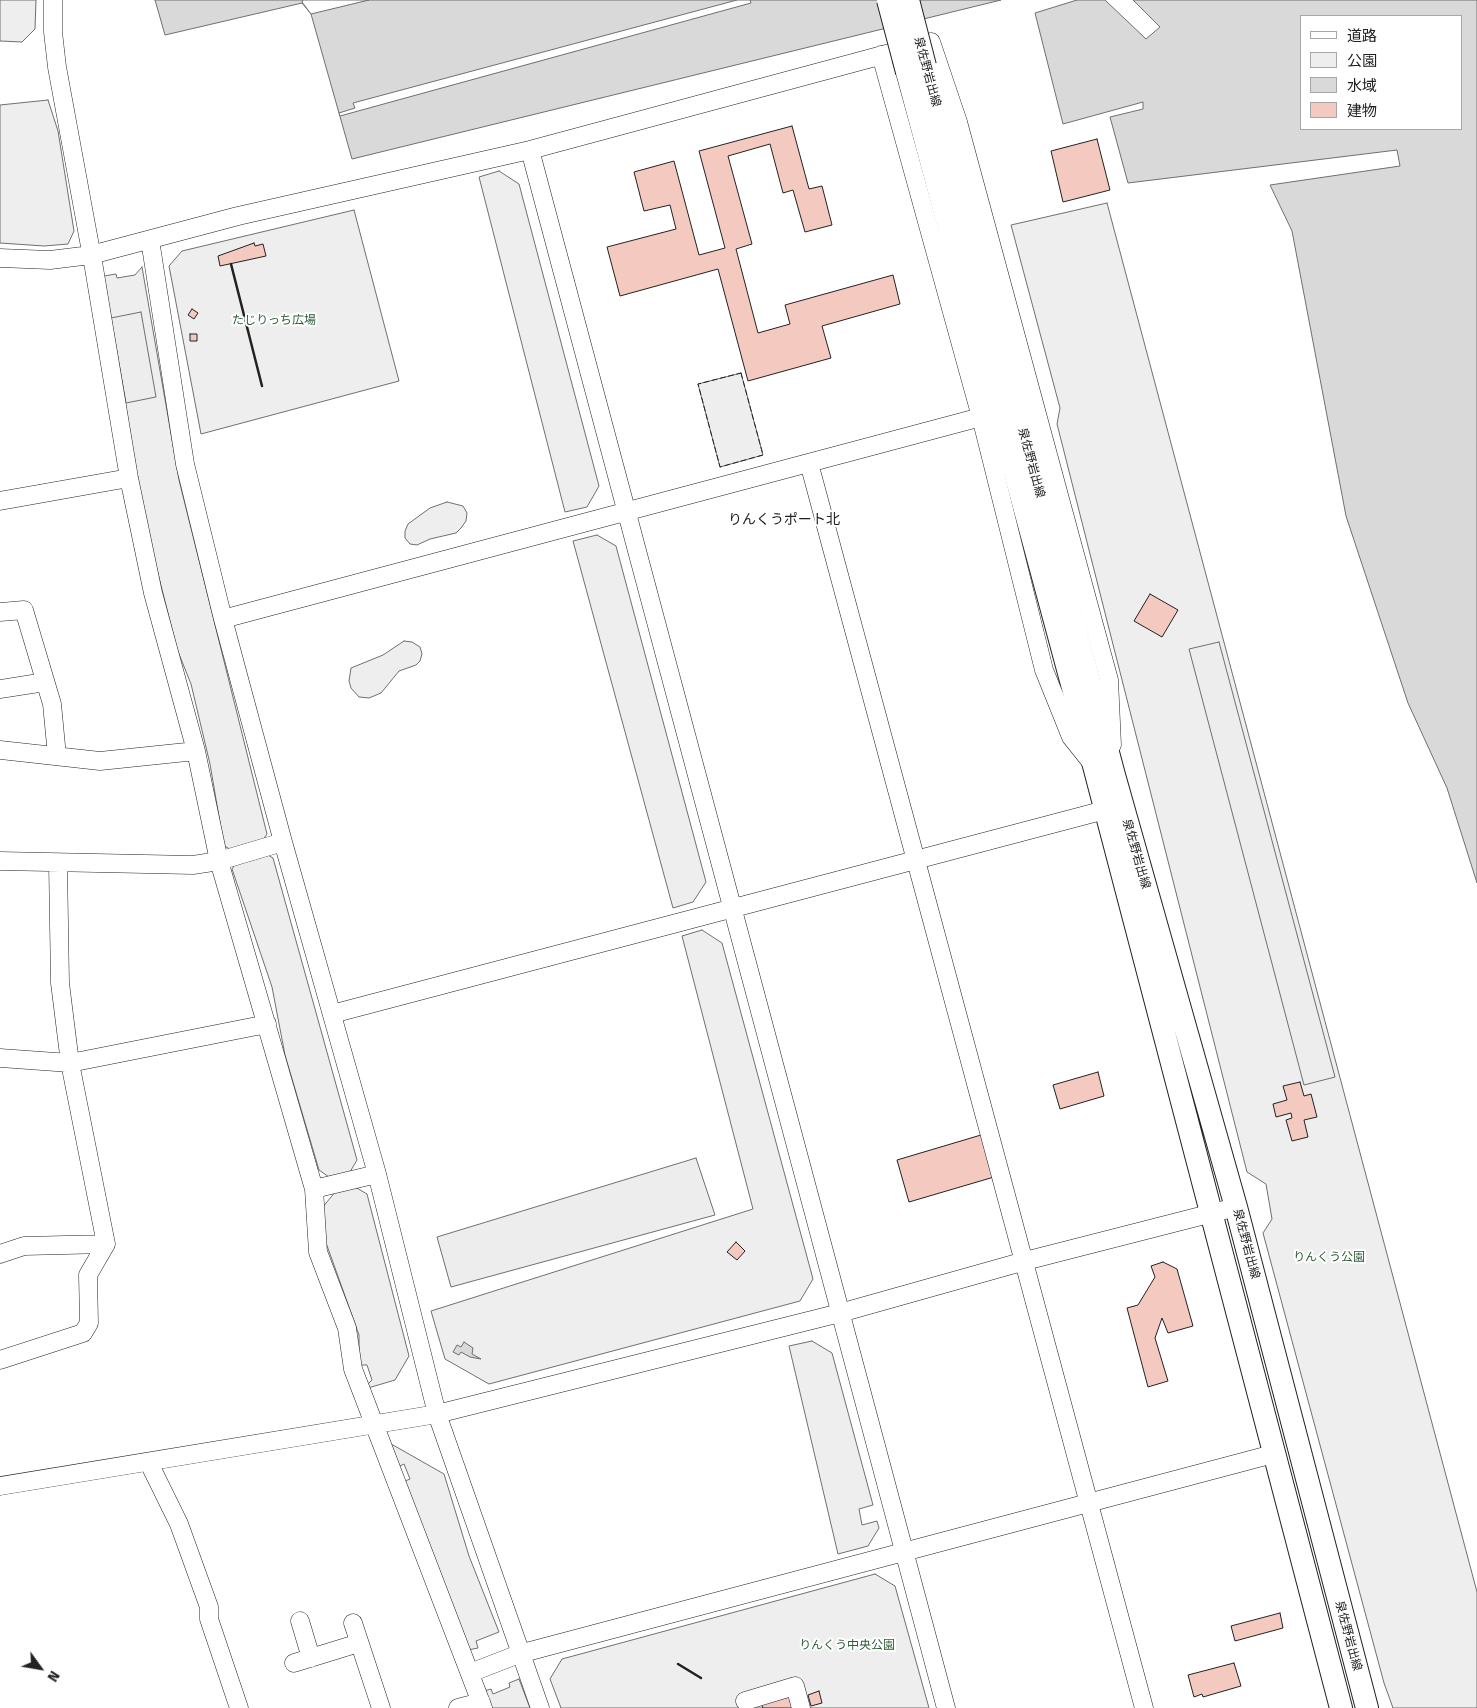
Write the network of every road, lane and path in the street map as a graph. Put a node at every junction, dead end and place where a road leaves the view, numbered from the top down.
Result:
1 (53, 0) edge
2 (888, 0) edge
3 (908, 0) edge
4 (881, 55) junction
5 (916, 69) junction
6 (530, 150) junction
7 (150, 240) junction
8 (91, 255) junction
9 (0, 258) edge
10 (981, 417) junction
11 (810, 463) junction
12 (129, 478) junction
13 (0, 500) edge
14 (627, 511) junction
15 (0, 612) edge
16 (223, 619) junction
17 (45, 682) junction
18 (0, 689) edge
19 (0, 750) edge
20 (196, 751) junction
21 (57, 756) junction
22 (1104, 771) junction
23 (1105, 810) junction
24 (283, 842) junction
25 (220, 860) junction
26 (0, 861) edge
27 (915, 861) junction
28 (58, 864) junction
29 (734, 908) junction
30 (332, 1014) junction
31 (267, 1024) junction
32 (0, 1058) edge
33 (70, 1063) junction
34 (376, 1174) junction
35 (314, 1189) junction
36 (1236, 1207) junction
37 (1212, 1212) junction
38 (106, 1244) junction
39 (0, 1254) edge
40 (1025, 1261) junction
41 (840, 1313) junction
42 (0, 1360) edge
43 (437, 1414) junction
44 (375, 1425) junction
45 (1273, 1454) junction
46 (149, 1462) junction
47 (0, 1486) edge
48 (1089, 1501) junction
49 (904, 1552) junction
50 (300, 1621) dead end
51 (353, 1623) dead end
52 (359, 1643) junction
53 (519, 1654) junction
54 (311, 1658) junction
55 (294, 1663) dead end
56 (470, 1673) junction
57 (745, 1701) dead end
58 (482, 1705) edge
59 (239, 1708) edge
60 (381, 1708) edge
61 (458, 1708) edge
62 (540, 1708) edge
63 (801, 1708) edge
64 (946, 1708) edge
65 (1144, 1708) edge
66 (1341, 1708) edge
67 (1367, 1708) edge

1 - 8 street
2 - 5 main road, 泉佐野岩出線, bridge
3 - 5 main road, 泉佐野岩出線, bridge
4 - 6 street
4 - 10 street
4 - 22 street
5 - 22 main road, 泉佐野岩出線
6 - 7 street
6 - 14 street
7 - 8 street
7 - 16 street
8 - 9 street
8 - 12 street
10 - 11 street
10 - 22 street
11 - 14 street
11 - 27 street
12 - 13 street
12 - 20 street
14 - 16 street
14 - 29 street
15 - 17 street
16 - 24 street
17 - 18 street
17 - 21 street
19 - 21 street
20 - 21 street
20 - 25 street
22 - 23 main road, 泉佐野岩出線
22 - 36 main road, 泉佐野岩出線
23 - 27 street
23 - 37 main road, 泉佐野岩出線
24 - 25 street
24 - 30 street
25 - 28 street
25 - 31 street
26 - 28 street
27 - 29 street
27 - 40 street
28 - 33 street
29 - 30 street
29 - 41 street
30 - 34 street
31 - 33 street
31 - 35 street
32 - 33 street
33 - 38 street
34 - 35 street
34 - 43 street
35 - 44 street
36 - 37 street
36 - 67 main road, 泉佐野岩出線
37 - 40 street
37 - 45 main road, 泉佐野岩出線
38 - 39 street
38 - 42 street
40 - 41 street
40 - 48 street
41 - 43 street
41 - 49 street
43 - 44 street
43 - 53 street
44 - 46 street
44 - 56 street
45 - 48 street
45 - 66 main road, 泉佐野岩出線
46 - 47 street
46 - 59 street
48 - 49 street
48 - 65 street
49 - 53 street
49 - 64 street
50 - 54 street
51 - 52 street
52 - 54 street
52 - 60 street
53 - 56 street
53 - 62 street
54 - 55 street
56 - 58 street
57 - 63 street
58 - 61 street

